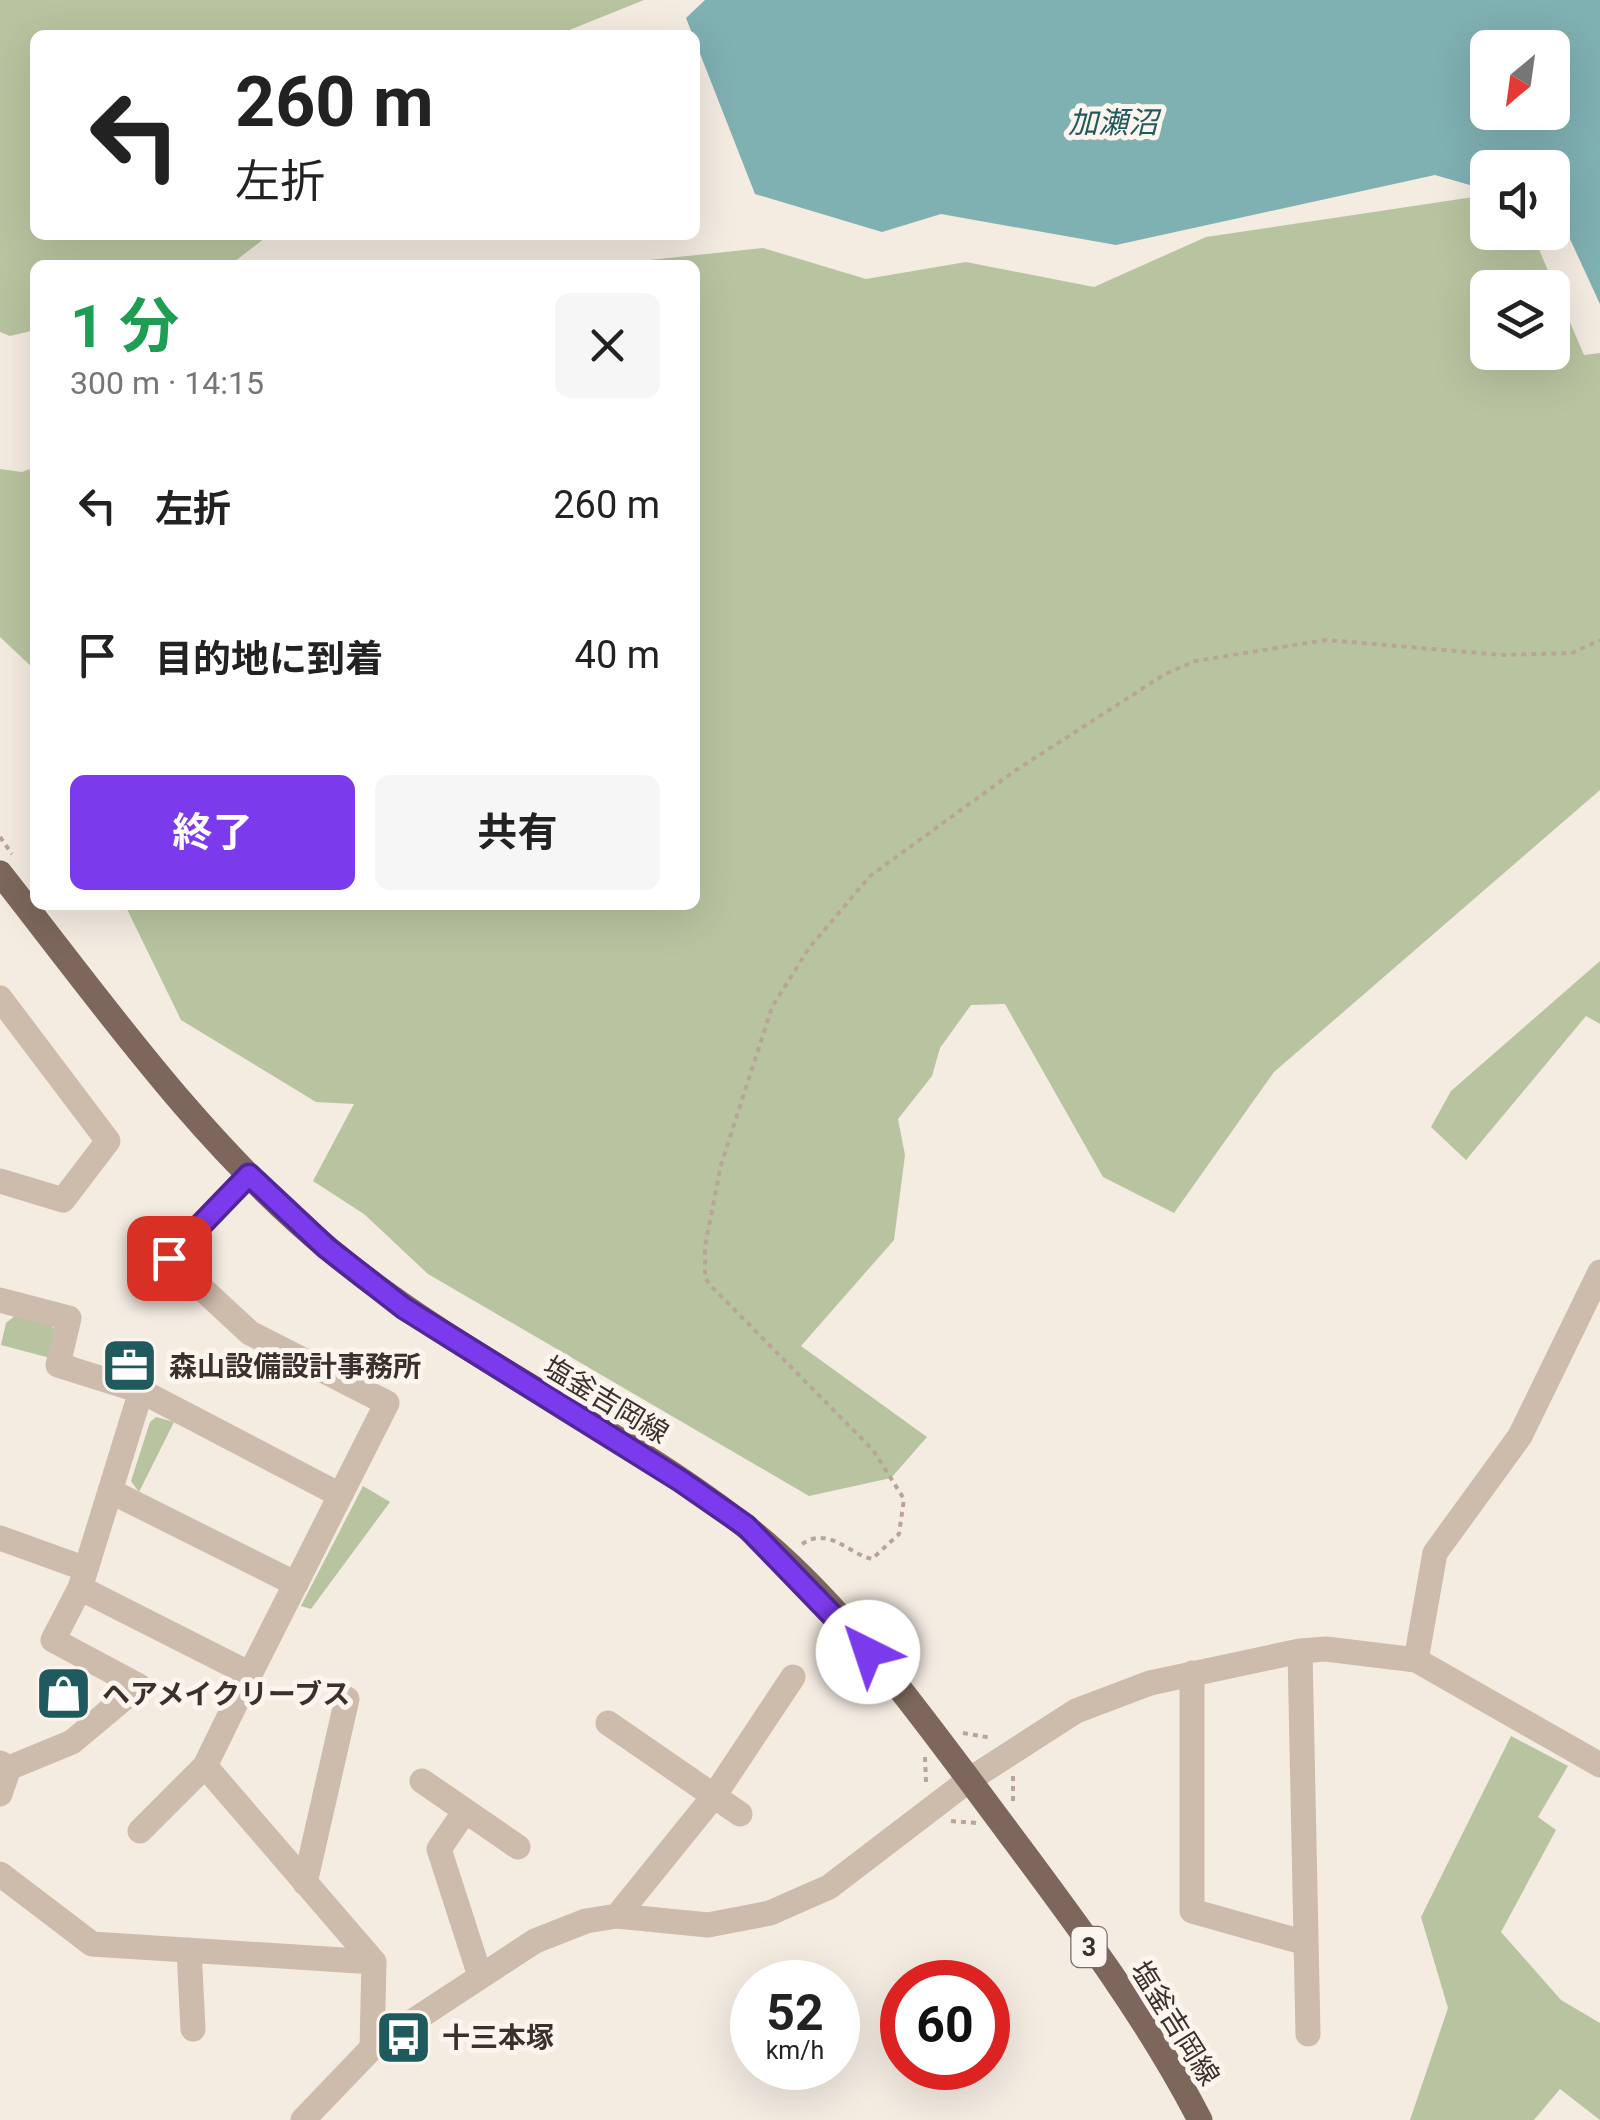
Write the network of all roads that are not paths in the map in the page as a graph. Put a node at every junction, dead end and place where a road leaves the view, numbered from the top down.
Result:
1 (0, 873) edge
2 (0, 998) edge
3 (249, 1175) junction
4 (0, 1181) edge
5 (1600, 1272) edge
6 (0, 1300) edge
7 (141, 1392) junction
8 (112, 1492) junction
9 (340, 1494) junction
10 (0, 1538) edge
11 (83, 1579) junction
12 (296, 1584) junction
13 (1300, 1651) junction
14 (1416, 1660) junction
15 (1192, 1673) junction
16 (250, 1674) junction
17 (792, 1678) dead end
18 (347, 1699) dead end
19 (608, 1723) dead end
20 (1600, 1764) edge
21 (5, 1766) edge
22 (205, 1766) junction
23 (969, 1780) junction
24 (422, 1781) dead end
25 (0, 1794) edge
26 (714, 1796) junction
27 (465, 1811) junction
28 (740, 1814) dead end
29 (140, 1830) dead end
30 (518, 1848) dead end
31 (0, 1874) edge
32 (306, 1882) junction
33 (617, 1916) junction
34 (1306, 1943) junction
35 (190, 1950) junction
36 (374, 1962) junction
37 (480, 1976) junction
38 (193, 2029) dead end
39 (1308, 2034) dead end
40 (372, 2048) junction
41 (303, 2120) edge
42 (1200, 2120) edge

1 - 3 main road, 塩釜吉岡線 / 3
2 - 4 street
3 - 9 street
3 - 23 main road, 塩釜吉岡線 / 3
5 - 14 street
6 - 7 street
7 - 8 street
7 - 9 street
8 - 11 street
8 - 12 street
9 - 12 street
10 - 11 street
11 - 16 street
11 - 21 street
12 - 16 street
13 - 14 street
13 - 15 street
13 - 34 street
14 - 20 street
15 - 23 street
15 - 34 street
16 - 22 street
17 - 26 street
18 - 32 street
19 - 26 street
21 - 25 street
22 - 29 street
22 - 32 street
23 - 33 street
23 - 42 main road, 塩釜吉岡線 / 3
24 - 27 street
26 - 28 street
26 - 33 street
27 - 30 street
27 - 37 street
31 - 35 street
32 - 36 street
33 - 37 street
34 - 39 street
35 - 36 street
35 - 38 street
36 - 40 street
37 - 40 street
40 - 41 street

